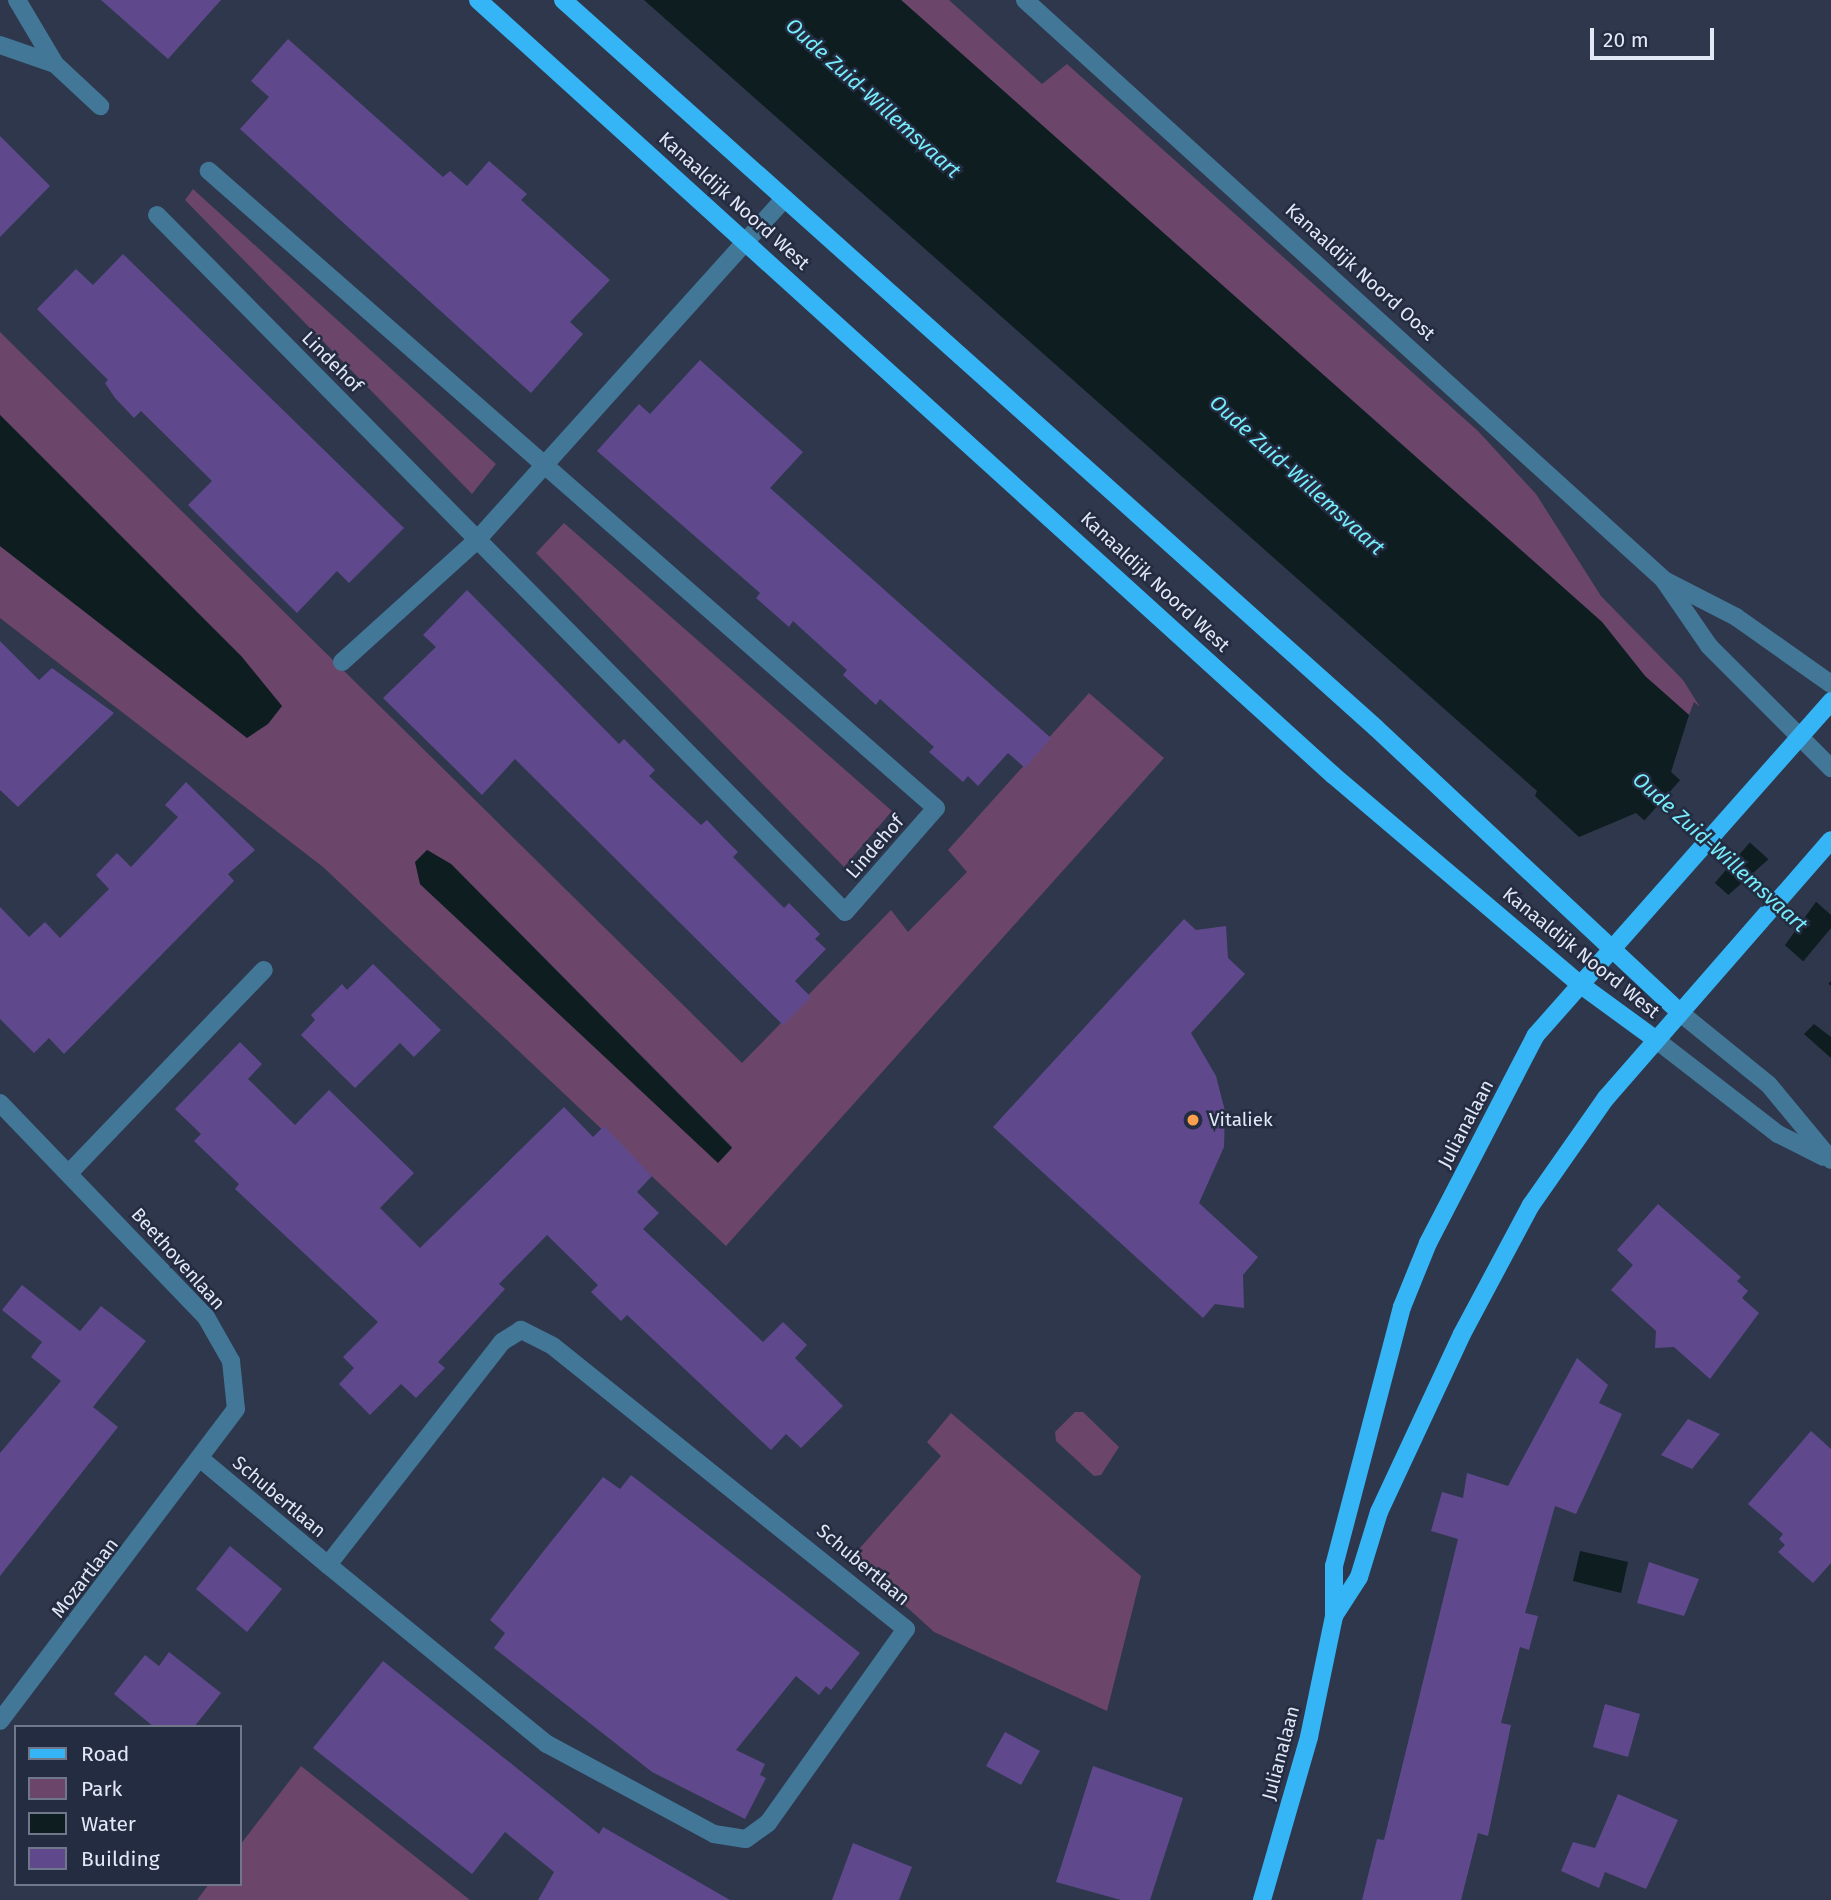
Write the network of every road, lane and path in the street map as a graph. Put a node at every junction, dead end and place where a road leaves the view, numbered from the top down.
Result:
1 (17, 0) edge
2 (478, 0) edge
3 (563, 0) edge
4 (1025, 0) edge
5 (0, 45) edge
6 (55, 64) junction
7 (100, 106) dead end
8 (209, 171) dead end
9 (784, 199) junction
10 (157, 215) dead end
11 (747, 241) junction
12 (541, 466) junction
13 (477, 540) junction
14 (1663, 579) junction
15 (342, 662) dead end
16 (1831, 684) edge
17 (1831, 701) edge
18 (1798, 736) junction
19 (1831, 768) edge
20 (1831, 840) edge
21 (1612, 949) junction
22 (264, 970) dead end
23 (1581, 985) junction
24 (1678, 1012) junction
25 (1655, 1040) junction
26 (0, 1103) edge
27 (1831, 1160) edge
28 (70, 1172) junction
29 (202, 1460) junction
30 (328, 1565) junction
31 (1334, 1616) junction
32 (0, 1721) edge
33 (1262, 1900) edge

1 - 6 street
2 - 11 main road, Kanaaldijk Noord West
3 - 9 main road, Kanaaldijk Noord West
4 - 14 street, Kanaaldijk Noord Oost
5 - 6 street
6 - 7 street
8 - 12 street, Lindehof
9 - 11 street
9 - 21 main road, Kanaaldijk Noord West
10 - 13 street, Lindehof
11 - 12 street
11 - 23 main road, Kanaaldijk Noord West
12 - 13 street
12 - 13 street, Lindehof
13 - 15 street
14 - 16 street, Kanaaldijk Noord Oost
14 - 18 street, Kanaaldijk Noord Oost
17 - 18 main road, Julianalaan
18 - 19 street, Kanaaldijk Noord Oost
18 - 21 main road, Julianalaan
20 - 24 main road, Julianalaan
21 - 23 main road, Julianalaan
21 - 24 main road, Kanaaldijk Noord West
22 - 28 street
23 - 25 main road, Kanaaldijk Noord West
23 - 31 main road, Julianalaan
24 - 25 main road, Julianalaan
24 - 27 street, Kanaaldijk Noord West
25 - 27 street, Kanaaldijk Noord West
25 - 31 main road, Julianalaan
26 - 28 street, Beethovenlaan
28 - 29 street, Beethovenlaan
29 - 30 street, Schubertlaan
29 - 32 street, Mozartlaan
30 - 30 street, Schubertlaan
31 - 33 main road, Julianalaan

